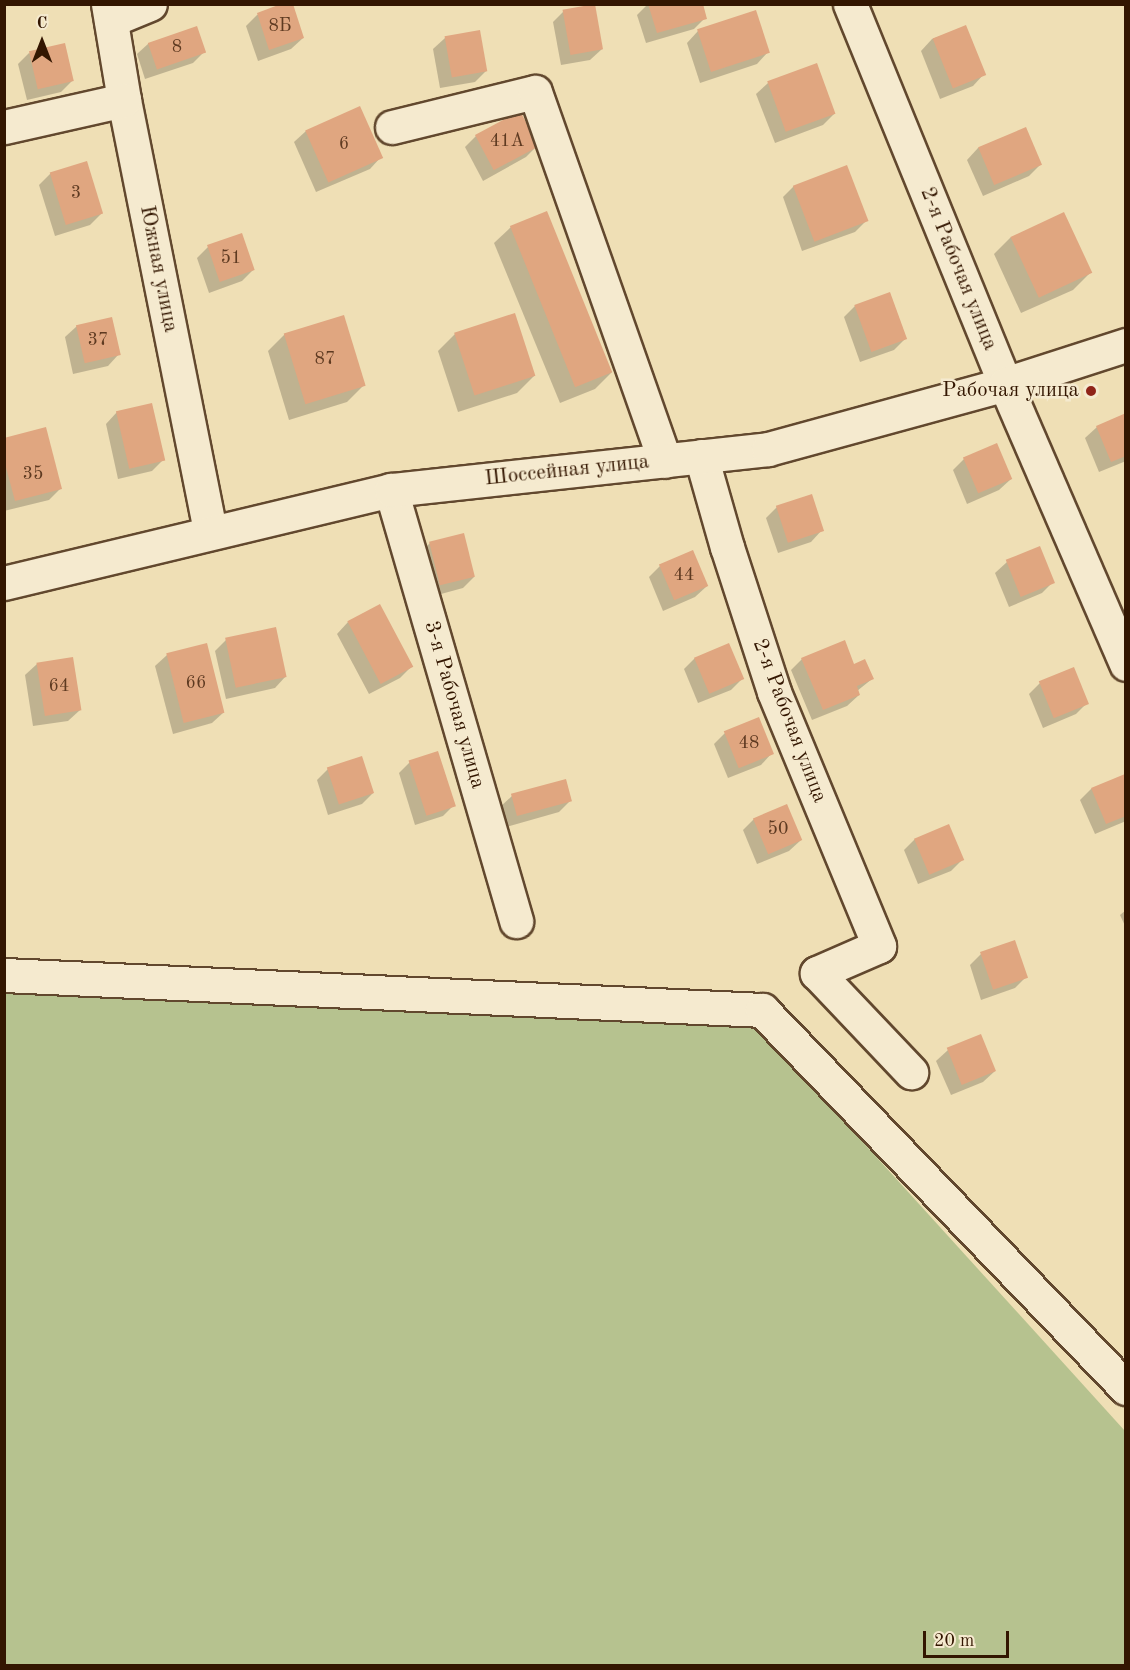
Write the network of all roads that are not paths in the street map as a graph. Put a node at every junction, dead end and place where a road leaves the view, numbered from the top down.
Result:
1 (150, 4) edge
2 (849, 4) edge
3 (110, 12) edge
4 (124, 100) junction
5 (4, 127) edge
6 (392, 127) dead end
7 (1125, 345) edge
8 (1005, 384) junction
9 (701, 456) junction
10 (665, 461) junction
11 (391, 490) junction
12 (210, 532) junction
13 (4, 583) edge
14 (1116, 616) edge
15 (1125, 664) edge
16 (516, 921) dead end
17 (4, 975) edge
18 (911, 1072) dead end
19 (1125, 1389) edge

1 - 3 street
2 - 8 street, 2-я Рабочая улица
3 - 4 street, Южная улица
4 - 5 street
4 - 12 street, Южная улица
6 - 10 street
7 - 8 street, Шоссейная улица
8 - 9 street, Шоссейная улица
8 - 14 street, 2-я Рабочая улица
9 - 10 street, Шоссейная улица
9 - 18 street, 2-я Рабочая улица
10 - 11 street, Шоссейная улица
11 - 12 street, Шоссейная улица
11 - 16 street, 3-я Рабочая улица
12 - 13 street, Шоссейная улица
14 - 15 street, 2-я Рабочая улица
17 - 19 street

